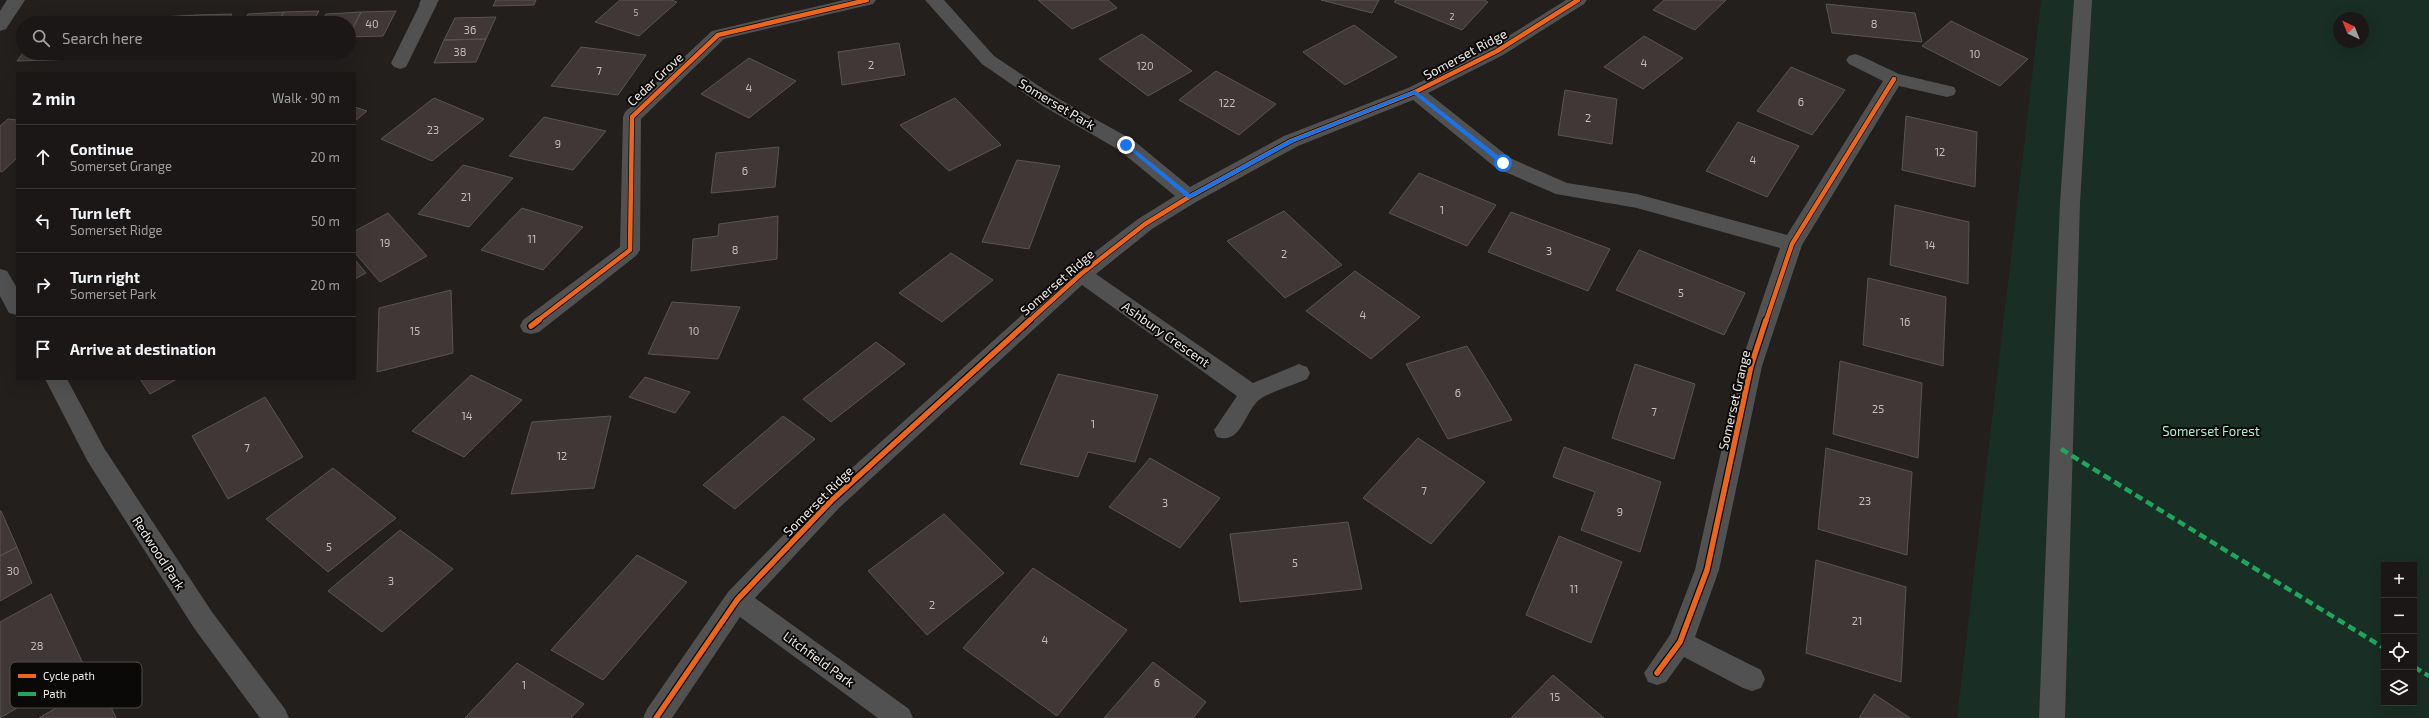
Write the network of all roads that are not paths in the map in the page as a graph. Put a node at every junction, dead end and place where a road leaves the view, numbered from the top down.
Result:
1 (16, 0) edge
2 (867, 0) edge
3 (934, 0) edge
4 (1578, 0) edge
5 (2083, 0) edge
6 (429, 2) edge
7 (0, 25) edge
8 (1855, 60) dead end
9 (400, 63) dead end
10 (1894, 79) junction
11 (1947, 91) dead end
12 (1415, 92) junction
13 (1189, 196) junction
14 (1792, 244) junction
15 (1081, 274) junction
16 (0, 277) edge
17 (16, 305) edge
18 (531, 326) dead end
19 (1299, 373) dead end
20 (57, 380) edge
21 (1251, 394) junction
22 (1225, 430) dead end
23 (738, 600) junction
24 (1680, 642) junction
25 (1657, 673) dead end
26 (1752, 680) dead end
27 (276, 718) edge
28 (656, 718) edge
29 (900, 718) edge
30 (2052, 718) edge

1 - 7 street
2 - 18 street, Cedar Grove
3 - 13 street, Somerset Park
4 - 12 street, Somerset Ridge
5 - 30 street
6 - 9 street
8 - 10 street
10 - 11 street
10 - 14 street, Somerset Grange
12 - 13 street, Somerset Ridge
12 - 14 street
13 - 15 street, Somerset Ridge
14 - 24 street, Somerset Grange
15 - 21 street, Ashbury Crescent
15 - 23 street, Somerset Ridge
16 - 17 street
19 - 21 street
20 - 27 street, Redwood Park
21 - 22 street
23 - 28 street, Somerset Ridge
23 - 29 street, Litchfield Park
24 - 25 street, Somerset Grange
24 - 26 street

